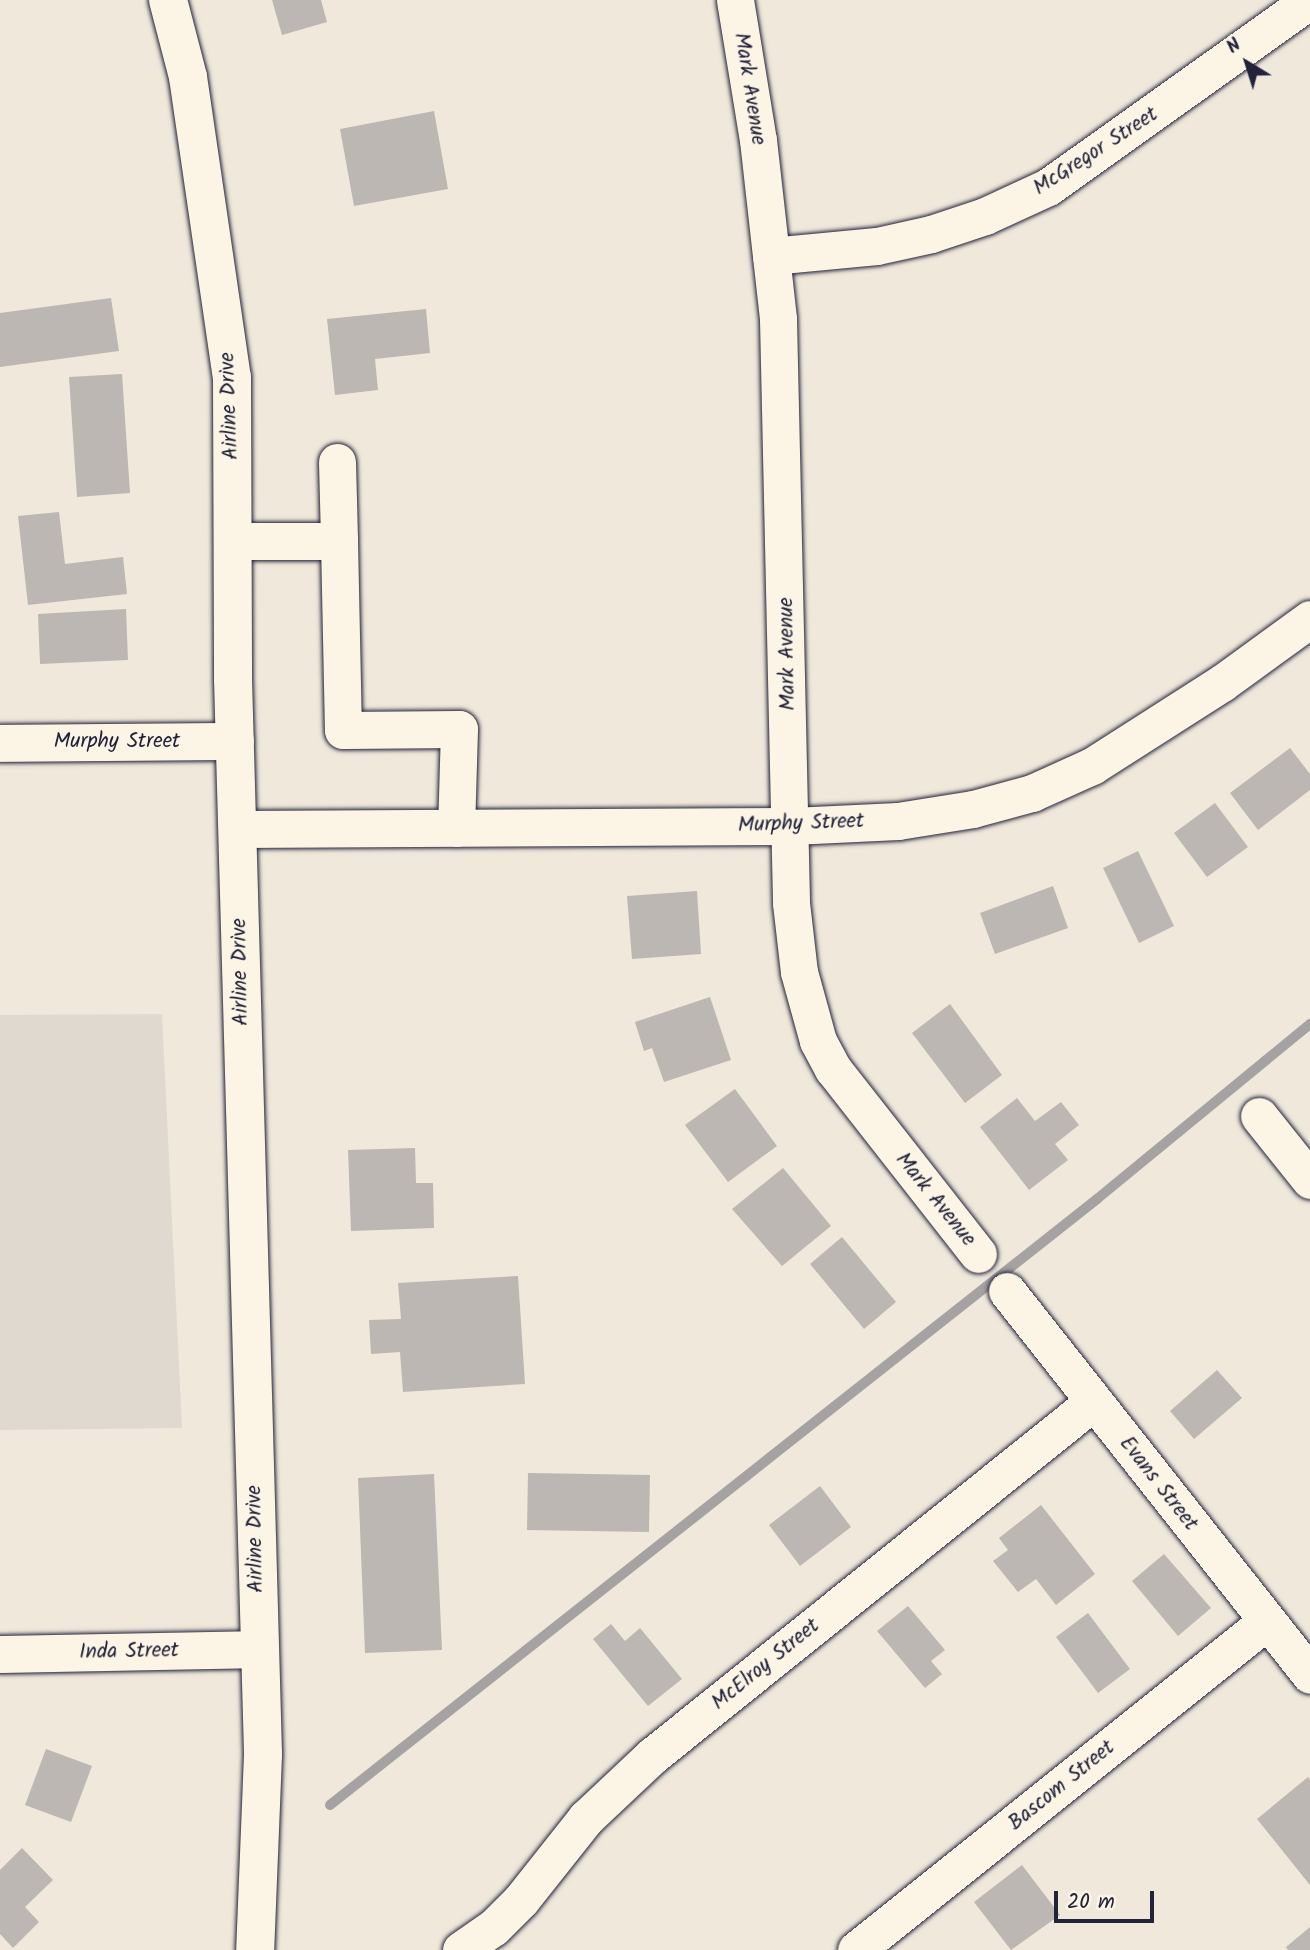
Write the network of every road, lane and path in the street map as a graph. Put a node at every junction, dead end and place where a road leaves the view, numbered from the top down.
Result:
1 (168, 0) edge
2 (735, 0) edge
3 (1310, 0) edge
4 (771, 256) junction
5 (337, 463) dead end
6 (233, 541) junction
7 (339, 541) junction
8 (1310, 619) edge
9 (235, 741) junction
10 (0, 743) edge
11 (792, 826) junction
12 (456, 828) junction
13 (238, 829) junction
14 (1259, 1116) dead end
15 (1310, 1180) edge
16 (978, 1255) dead end
17 (1007, 1291) dead end
18 (1093, 1402) junction
19 (1267, 1621) junction
20 (258, 1649) junction
21 (0, 1654) edge
22 (1310, 1675) edge
23 (254, 1950) edge
24 (461, 1950) edge
25 (856, 1950) edge

1 - 6 main road, Airline Drive
2 - 4 street, Mark Avenue
3 - 4 street, McGregor Street
4 - 11 street, Mark Avenue
5 - 7 street
6 - 7 street
6 - 9 main road, Airline Drive
7 - 12 street
8 - 11 street, Murphy Street
9 - 10 street, Murphy Street
9 - 13 main road, Airline Drive
11 - 12 street, Murphy Street
11 - 16 street, Mark Avenue
12 - 13 street, Murphy Street
13 - 20 main road, Airline Drive
14 - 15 street
17 - 18 street, Evans Street
18 - 19 street, Evans Street
18 - 24 street, McElroy Street
19 - 22 street, Evans Street
19 - 25 street, Bascom Street
20 - 21 street, Inda Street
20 - 23 main road, Airline Drive

